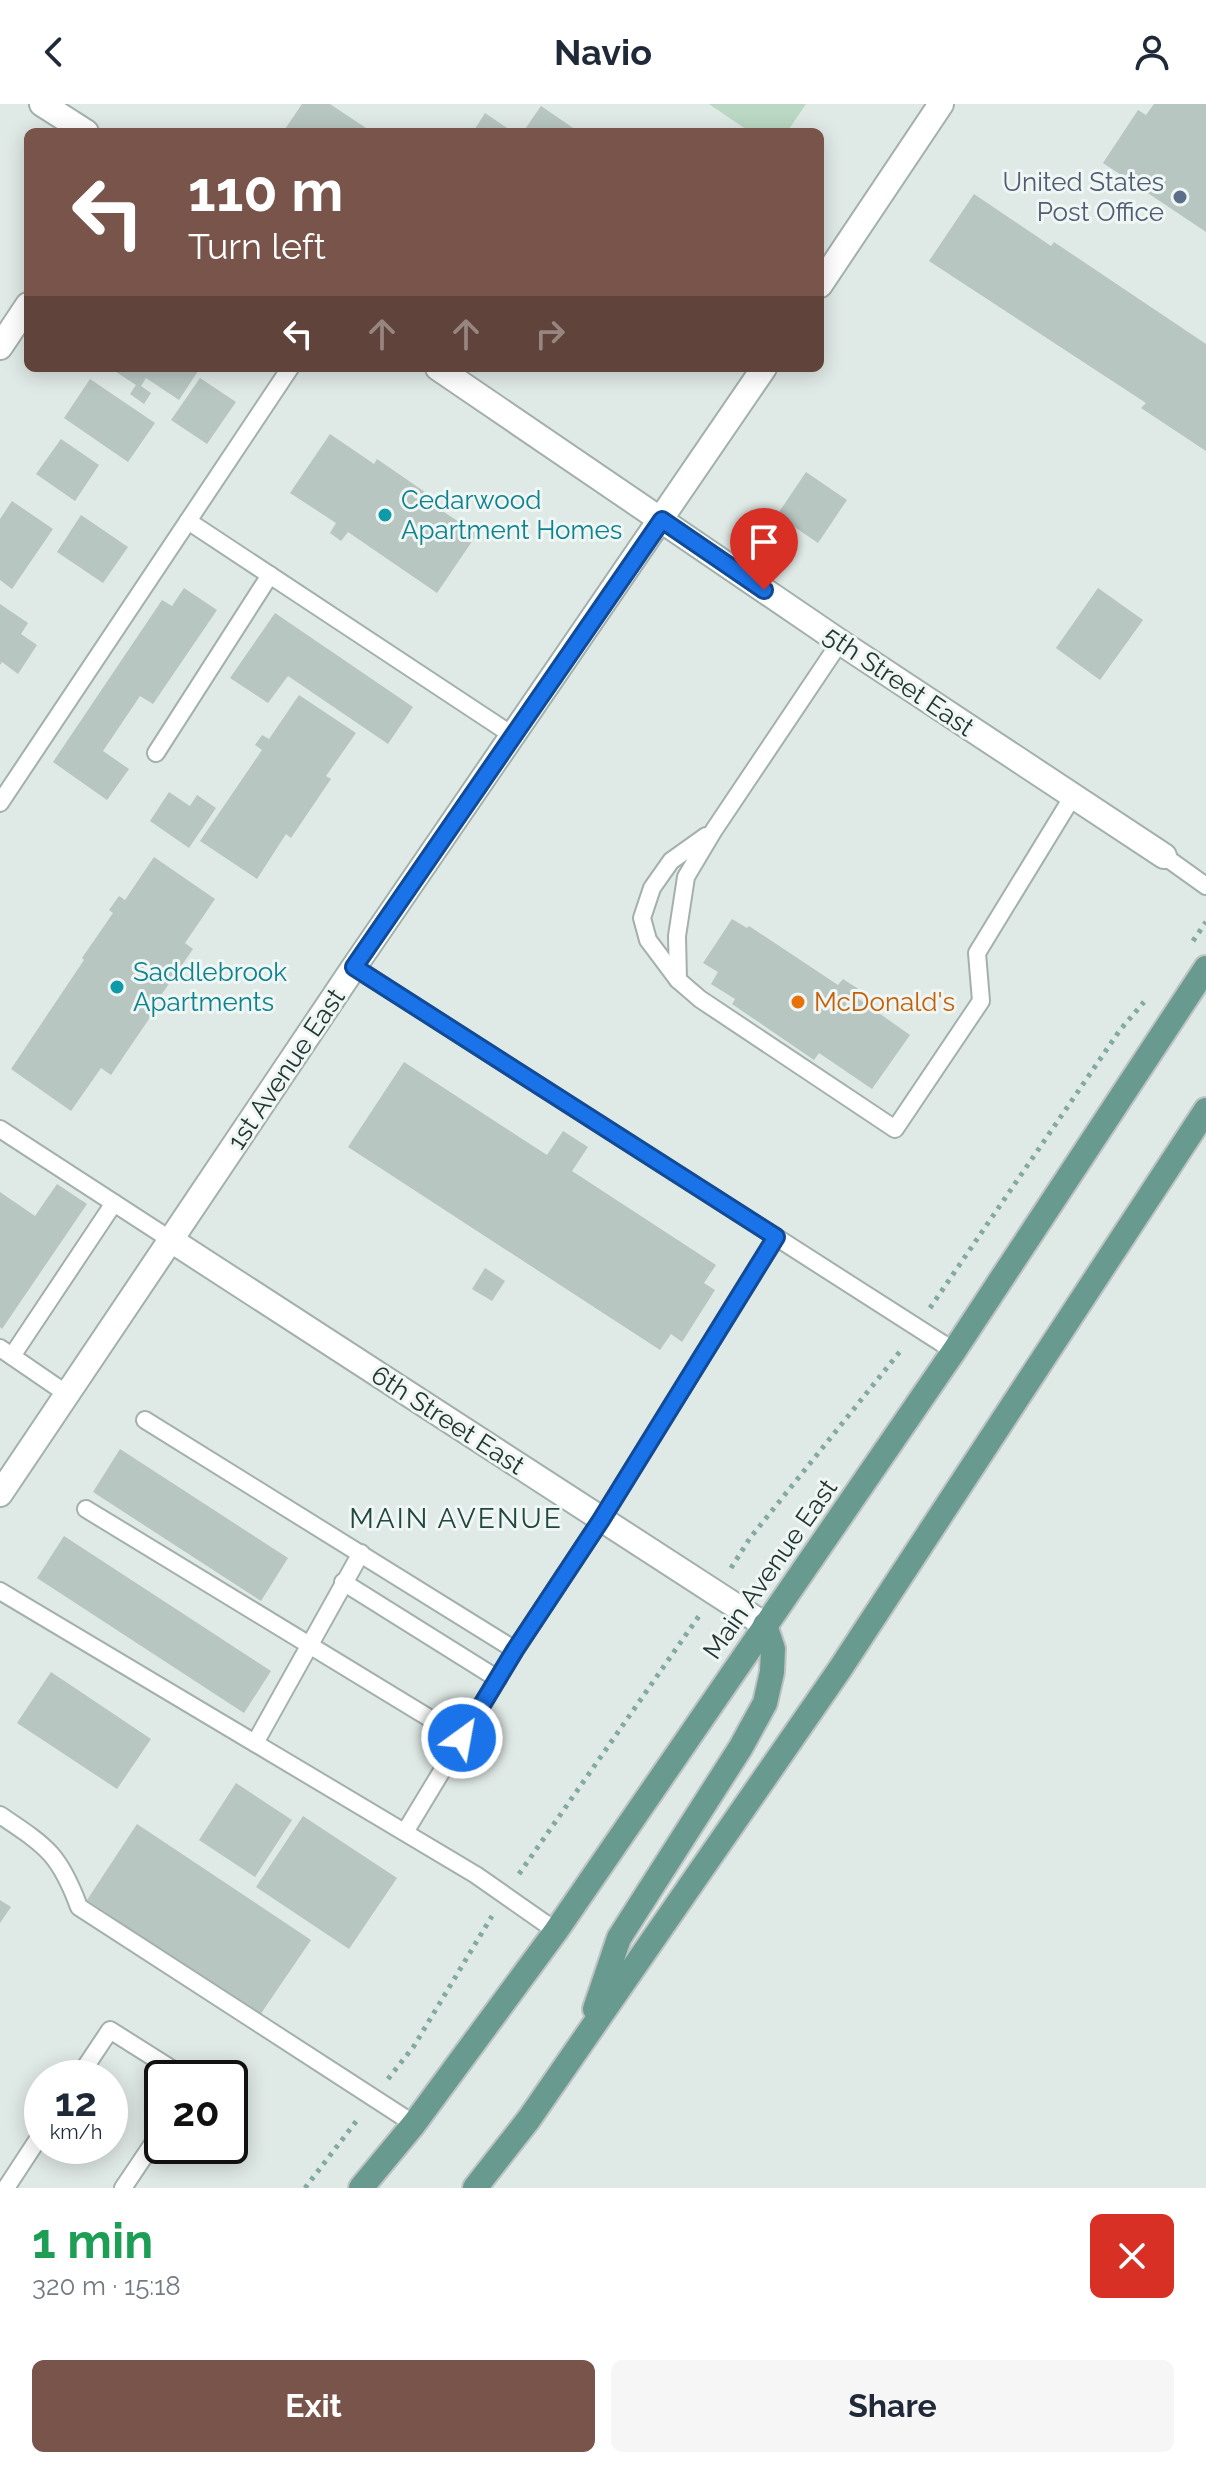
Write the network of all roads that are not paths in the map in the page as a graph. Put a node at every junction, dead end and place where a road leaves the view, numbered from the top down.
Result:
1 (42, 104) edge
2 (941, 104) edge
3 (80, 128) edge
4 (824, 279) edge
5 (24, 311) edge
6 (0, 347) edge
7 (287, 372) edge
8 (444, 372) edge
9 (761, 372) edge
10 (662, 520) junction
11 (188, 521) junction
12 (270, 575) junction
13 (840, 642) junction
14 (512, 735) junction
15 (156, 753) dead end
16 (1073, 796) junction
17 (0, 803) edge
18 (714, 830) junction
19 (1164, 856) joint
20 (1206, 886) edge
21 (354, 967) junction
22 (1206, 968) edge
23 (678, 980) junction
24 (1206, 1110) edge
25 (0, 1129) edge
26 (114, 1203) junction
27 (776, 1237) junction
28 (171, 1240) junction
29 (954, 1351) junction
30 (6, 1352) edge
31 (67, 1394) junction
32 (145, 1420) dead end
33 (0, 1494) edge
34 (86, 1509) dead end
35 (601, 1520) junction
36 (361, 1553) junction
37 (343, 1582) junction
38 (0, 1591) edge
39 (765, 1625) junction
40 (308, 1646) junction
41 (515, 1650) junction
42 (498, 1679) junction
43 (462, 1738) junction
44 (255, 1743) junction
45 (0, 1815) edge
46 (405, 1832) junction
47 (556, 1931) junction
48 (585, 2037) junction
49 (90, 2060) edge
50 (158, 2060) edge
51 (414, 2124) junction
52 (144, 2157) edge
53 (24, 2160) edge
54 (6, 2188) edge
55 (123, 2188) edge
56 (361, 2188) edge
57 (475, 2188) edge

1 - 3 street
2 - 4 street
5 - 6 street
7 - 11 lane
8 - 10 street, 5th Street East
9 - 10 street, 1st Avenue East
10 - 13 street, 5th Street East
10 - 14 street, 1st Avenue East
11 - 12 lane
11 - 17 lane
12 - 14 lane
12 - 15 lane
13 - 16 street, 5th Street East
13 - 18 lane
14 - 21 street, 1st Avenue East
16 - 19 street, 5th Street East
16 - 23 lane
18 - 23 lane
18 - 23 lane
19 - 20 lane
21 - 27 lane
21 - 28 street, 1st Avenue East
22 - 29 main road, Main Avenue East
24 - 48 main road
25 - 26 lane
26 - 28 lane
26 - 30 lane
27 - 29 lane
27 - 35 lane
28 - 31 street, 1st Avenue East
28 - 35 street, 6th Street East
29 - 39 main road, Main Avenue East
30 - 31 lane
31 - 33 street, 1st Avenue East
32 - 36 lane
34 - 40 lane
35 - 39 street, 6th Street East
35 - 41 lane
36 - 37 lane
36 - 41 lane
37 - 40 lane
37 - 42 lane
38 - 44 lane
39 - 47 main road, Main Avenue East
39 - 48 main road
40 - 43 lane
40 - 44 lane
41 - 42 lane
42 - 43 lane
43 - 46 lane
44 - 46 lane
45 - 51 lane
46 - 47 lane
47 - 51 main road, Main Avenue East
48 - 57 main road
49 - 50 lane
51 - 56 main road, Main Avenue East
52 - 55 lane
53 - 54 lane

